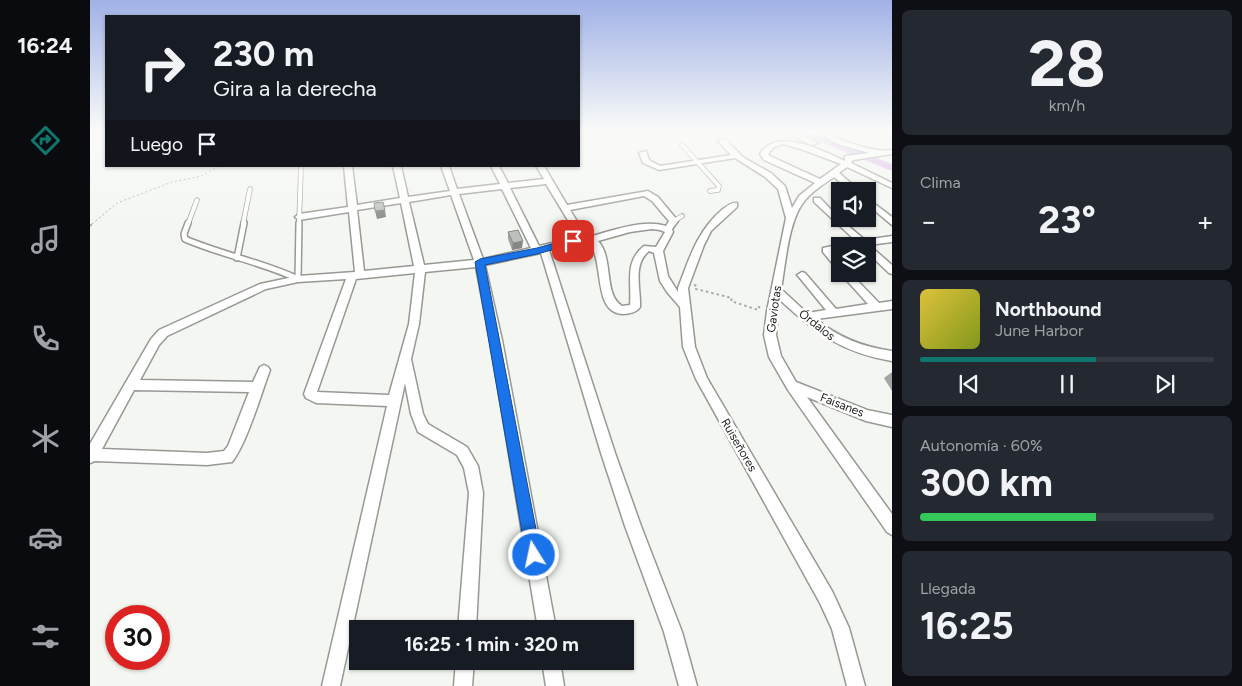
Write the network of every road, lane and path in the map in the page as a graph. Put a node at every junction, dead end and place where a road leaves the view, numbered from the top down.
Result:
1 (651, 163) edge
2 (691, 163) edge
3 (699, 163) edge
4 (748, 163) edge
5 (778, 163) edge
6 (845, 163) edge
7 (853, 163) edge
8 (217, 167) edge
9 (301, 167) edge
10 (348, 167) edge
11 (397, 167) edge
12 (445, 167) edge
13 (495, 167) edge
14 (541, 167) edge
15 (834, 173) junction
16 (549, 181) junction
17 (820, 182) junction
18 (845, 182) edge
19 (891, 185) edge
20 (504, 186) junction
21 (250, 189) dead end
22 (710, 191) dead end
23 (456, 192) junction
24 (197, 200) dead end
25 (817, 200) dead end
26 (404, 201) junction
27 (734, 205) dead end
28 (565, 208) junction
29 (876, 208) edge
30 (353, 209) junction
31 (299, 216) junction
32 (790, 218) junction
33 (675, 222) junction
34 (892, 222) edge
35 (90, 226) edge
36 (856, 237) edge
37 (892, 239) edge
38 (588, 240) junction
39 (876, 243) edge
40 (831, 248) edge
41 (540, 250) junction
42 (658, 251) junction
43 (831, 256) edge
44 (876, 256) edge
45 (237, 258) junction
46 (480, 262) junction
47 (420, 270) junction
48 (892, 271) edge
49 (802, 275) dead end
50 (356, 276) junction
51 (298, 279) junction
52 (854, 282) edge
53 (684, 284) junction
54 (776, 290) junction
55 (892, 305) edge
56 (684, 306) junction
57 (877, 307) junction
58 (772, 311) junction
59 (834, 313) junction
60 (805, 317) junction
61 (892, 356) edge
62 (406, 359) junction
63 (264, 370) dead end
64 (130, 385) junction
65 (792, 386) junction
66 (258, 387) junction
67 (394, 401) junction
68 (892, 422) edge
69 (90, 456) edge
70 (892, 527) edge
71 (468, 620) edge
72 (545, 620) edge
73 (464, 670) edge
74 (552, 670) edge
75 (331, 686) edge
76 (463, 686) edge
77 (554, 686) edge
78 (688, 686) edge
79 (856, 686) edge

1 - 2 street
3 - 22 lane
4 - 32 street
5 - 17 street
6 - 15 street, Gaviotas
7 - 19 street
8 - 35 path
9 - 31 lane
10 - 30 street
11 - 26 street
12 - 23 street
13 - 20 street
14 - 16 street
15 - 17 street, Gaviotas
15 - 18 street
16 - 20 street
16 - 28 street
17 - 32 street, Gaviotas
20 - 23 street
20 - 41 street
21 - 45 lane
23 - 26 street
23 - 46 street
24 - 45 lane
25 - 36 street
26 - 30 street
26 - 47 street
27 - 53 street, Ruiseñores
28 - 33 street
28 - 38 street
29 - 34 street
30 - 31 street
30 - 50 street
31 - 51 lane
32 - 54 street, Gaviotas
33 - 38 street
33 - 42 street
37 - 39 street
38 - 41 street
38 - 42 street
40 - 43 street
41 - 46 street
41 - 78 street
42 - 56 street
44 - 48 street
45 - 51 lane
46 - 47 street
46 - 72 street
47 - 50 street
47 - 62 street
49 - 59 street
50 - 51 street
50 - 67 street
51 - 64 street
52 - 57 street
53 - 56 street, Ruiseñores
53 - 58 path
54 - 58 street, Gaviotas
54 - 60 street, Órdalos
55 - 57 street
56 - 79 street, Ruiseñores
57 - 59 street
58 - 65 street, Gaviotas
59 - 60 street
60 - 61 street, Órdalos
62 - 67 street
62 - 71 street
63 - 66 street
64 - 66 street
64 - 69 street
65 - 68 street, Faisanes
65 - 70 street, Gaviotas
66 - 69 street
67 - 75 street
73 - 76 street
74 - 77 street

